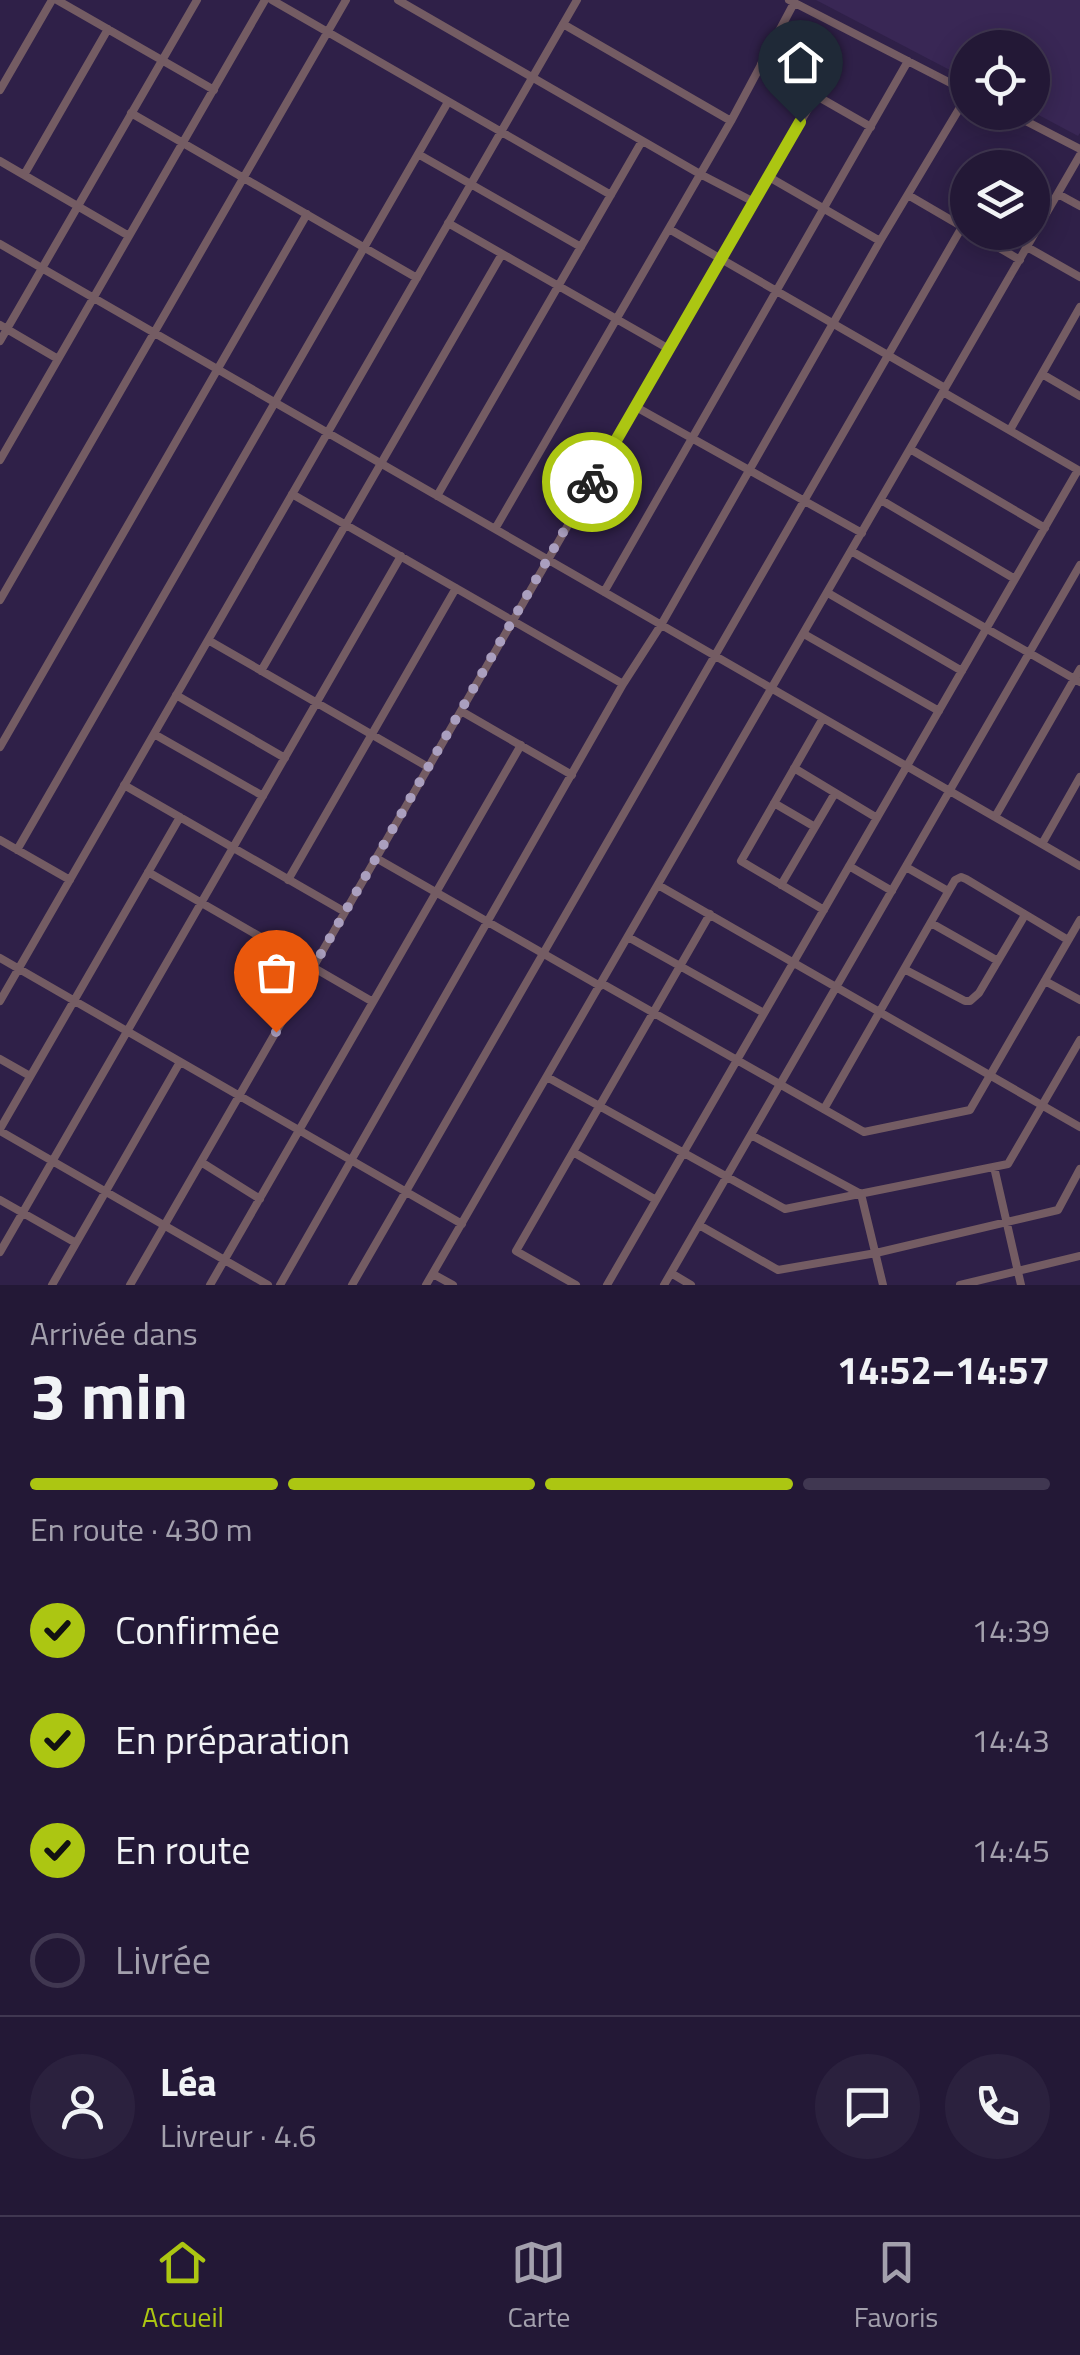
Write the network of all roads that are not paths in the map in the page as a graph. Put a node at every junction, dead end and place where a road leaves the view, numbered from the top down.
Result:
1 (55, 0) edge
2 (196, 0) edge
3 (268, 0) edge
4 (346, 0) edge
5 (398, 0) edge
6 (577, 0) edge
7 (791, 1) edge
8 (563, 24) junction
9 (108, 29) junction
10 (327, 32) junction
11 (162, 60) junction
12 (908, 61) junction
13 (762, 64) junction
14 (532, 78) junction
15 (950, 83) edge
16 (0, 90) edge
17 (214, 90) junction
18 (816, 95) junction
19 (448, 102) junction
20 (131, 113) junction
21 (731, 121) junction
22 (950, 124) edge
23 (871, 127) junction
24 (1040, 130) edge
25 (501, 132) junction
26 (642, 141) junction
27 (183, 143) junction
28 (1080, 152) edge
29 (418, 154) junction
30 (0, 161) edge
31 (700, 174) junction
32 (24, 175) junction
33 (769, 177) junction
34 (243, 178) junction
35 (471, 184) junction
36 (1058, 194) junction
37 (611, 195) junction
38 (908, 196) junction
39 (754, 202) junction
40 (78, 206) junction
41 (1080, 206) edge
42 (1050, 207) edge
43 (825, 209) junction
44 (307, 214) junction
45 (950, 220) edge
46 (448, 223) junction
47 (669, 229) junction
48 (130, 236) junction
49 (880, 241) junction
50 (0, 244) edge
51 (364, 247) junction
52 (581, 248) junction
53 (955, 250) edge
54 (1003, 250) edge
55 (1025, 250) edge
56 (1034, 250) edge
57 (502, 254) junction
58 (721, 259) junction
59 (1020, 260) junction
60 (42, 268) junction
61 (1080, 277) edge
62 (417, 278) junction
63 (558, 286) junction
64 (778, 291) junction
65 (94, 298) junction
66 (1080, 307) edge
67 (617, 319) junction
68 (833, 323) junction
69 (3, 327) edge
70 (154, 332) junction
71 (0, 341) edge
72 (670, 349) junction
73 (888, 355) junction
74 (58, 359) junction
75 (218, 369) junction
76 (1042, 374) junction
77 (944, 390) junction
78 (1080, 396) edge
79 (275, 402) junction
80 (636, 407) junction
81 (1010, 430) junction
82 (328, 432) junction
83 (692, 439) junction
84 (910, 449) junction
85 (0, 460) edge
86 (381, 463) junction
87 (750, 470) junction
88 (1079, 470) edge
89 (292, 494) junction
90 (438, 496) junction
91 (881, 500) junction
92 (804, 501) junction
93 (346, 524) junction
94 (1045, 528) junction
95 (496, 530) junction
96 (862, 533) junction
97 (852, 551) junction
98 (401, 556) junction
99 (548, 560) junction
100 (1080, 565) edge
101 (1015, 579) junction
102 (456, 588) junction
103 (604, 592) junction
104 (828, 593) junction
105 (0, 600) edge
106 (512, 621) junction
107 (661, 625) junction
108 (986, 628) junction
109 (804, 634) junction
110 (208, 640) junction
111 (1029, 653) junction
112 (715, 656) junction
113 (261, 670) junction
114 (1080, 670) edge
115 (962, 671) junction
116 (1077, 681) edge
117 (624, 684) junction
118 (772, 689) junction
119 (176, 695) junction
120 (317, 702) junction
121 (461, 711) junction
122 (939, 711) junction
123 (823, 718) junction
124 (154, 734) junction
125 (372, 734) junction
126 (521, 745) junction
127 (0, 747) edge
128 (285, 758) junction
129 (907, 766) junction
130 (428, 767) junction
131 (794, 768) junction
132 (572, 775) junction
133 (1080, 778) edge
134 (124, 785) junction
135 (949, 791) junction
136 (835, 793) junction
137 (1070, 794) junction
138 (262, 796) junction
139 (1080, 799) edge
140 (774, 803) junction
141 (180, 817) junction
142 (995, 817) junction
143 (877, 818) junction
144 (815, 827) junction
145 (0, 840) edge
146 (1042, 844) junction
147 (233, 848) junction
148 (17, 850) junction
149 (376, 858) junction
150 (849, 866) junction
151 (1080, 866) edge
152 (906, 867) junction
153 (148, 872) junction
154 (70, 880) junction
155 (288, 880) junction
156 (658, 885) junction
157 (781, 885) junction
158 (892, 891) junction
159 (436, 892) junction
160 (948, 892) junction
161 (201, 903) junction
162 (824, 910) junction
163 (344, 912) junction
164 (710, 914) junction
165 (1026, 915) junction
166 (1080, 920) edge
167 (930, 922) junction
168 (489, 923) junction
169 (628, 937) junction
170 (1068, 940) junction
171 (543, 954) junction
172 (0, 958) edge
173 (998, 961) junction
174 (794, 962) junction
175 (680, 966) junction
176 (313, 967) junction
177 (18, 968) junction
178 (904, 969) junction
179 (1045, 981) junction
180 (600, 985) junction
181 (836, 987) junction
182 (74, 1000) junction
183 (1080, 1000) edge
184 (0, 1001) edge
185 (373, 1002) junction
186 (654, 1012) junction
187 (880, 1012) junction
188 (764, 1013) junction
189 (127, 1031) junction
190 (1080, 1040) edge
191 (0, 1059) edge
192 (737, 1060) junction
193 (180, 1062) junction
194 (990, 1075) junction
195 (30, 1076) junction
196 (547, 1076) junction
197 (780, 1084) junction
198 (239, 1096) junction
199 (600, 1106) junction
200 (1042, 1106) junction
201 (824, 1109) junction
202 (1080, 1127) edge
203 (0, 1130) edge
204 (299, 1130) junction
205 (751, 1135) junction
206 (573, 1152) junction
207 (683, 1152) junction
208 (52, 1161) junction
209 (352, 1161) junction
210 (201, 1162) junction
211 (994, 1167) junction
212 (1080, 1169) edge
213 (727, 1177) junction
214 (106, 1192) junction
215 (406, 1192) junction
216 (861, 1194) junction
217 (260, 1199) junction
218 (0, 1200) edge
219 (656, 1200) junction
220 (22, 1213) junction
221 (1007, 1222) junction
222 (462, 1224) junction
223 (164, 1225) junction
224 (699, 1225) junction
225 (76, 1243) junction
226 (0, 1252) edge
227 (876, 1254) junction
228 (1080, 1256) edge
229 (224, 1260) junction
230 (1018, 1271) junction
231 (433, 1274) junction
232 (671, 1274) junction
233 (52, 1285) edge
234 (130, 1285) edge
235 (210, 1285) edge
236 (268, 1285) edge
237 (280, 1285) edge
238 (352, 1285) edge
239 (426, 1285) edge
240 (453, 1285) edge
241 (576, 1285) edge
242 (607, 1285) edge
243 (664, 1285) edge
244 (691, 1285) edge
245 (884, 1285) edge
246 (960, 1285) edge
247 (1021, 1285) edge

1 - 9 street
1 - 16 street
2 - 11 street
3 - 10 street
3 - 17 street
4 - 10 street
5 - 14 street
6 - 8 street
7 - 12 street
7 - 13 street
8 - 14 street
8 - 21 street
9 - 11 street
9 - 32 street
10 - 19 street
10 - 34 street
11 - 17 street
11 - 20 street
12 - 15 street
12 - 23 street
13 - 18 street
13 - 21 street
14 - 25 street
14 - 26 street
17 - 27 street
18 - 23 street
18 - 33 street
19 - 25 street
19 - 29 street
20 - 27 street
20 - 40 street
21 - 31 street
22 - 38 street
23 - 43 street
24 - 28 street
25 - 35 street
25 - 37 street
26 - 31 street
26 - 37 street
27 - 34 street
27 - 48 street
28 - 36 street
29 - 35 street
29 - 51 street
30 - 32 street
31 - 39 street
31 - 47 street
32 - 40 street
33 - 39 street
33 - 43 street
34 - 44 street
34 - 70 street
35 - 46 street
35 - 52 street
36 - 41 street
36 - 42 street
37 - 52 street
38 - 45 street
38 - 49 street
39 - 58 street
40 - 48 street
40 - 60 street
43 - 49 street
43 - 64 street
44 - 51 street
44 - 75 street
46 - 57 street
46 - 62 street
47 - 58 street
47 - 67 street
48 - 65 street
49 - 68 street
50 - 60 street
51 - 62 street
51 - 79 street
52 - 63 street
53 - 73 street
54 - 59 street
55 - 59 street
56 - 61 street
57 - 63 street
57 - 86 street
58 - 64 street
58 - 72 street
59 - 77 street
60 - 65 street
60 - 69 street
62 - 82 street
63 - 67 street
63 - 90 street
64 - 68 street
64 - 83 street
65 - 70 street
65 - 74 street
66 - 76 street
67 - 72 street
67 - 95 street
68 - 73 street
68 - 87 street
69 - 71 street
69 - 74 street
70 - 75 street
70 - 105 street
72 - 80 street
73 - 77 street
73 - 92 street
74 - 85 street
75 - 79 street
75 - 127 street
76 - 78 street
76 - 81 street
77 - 81 street
77 - 84 street
79 - 82 street
79 - 148 street
80 - 83 street
80 - 99 street
81 - 88 street
82 - 86 street
82 - 89 street
83 - 87 street
83 - 103 street
84 - 91 street
84 - 94 street
86 - 90 street
86 - 93 street
87 - 92 street
87 - 107 street
88 - 94 street
89 - 93 street
89 - 110 street
90 - 95 street
91 - 96 street
91 - 101 street
92 - 96 street
92 - 112 street
93 - 98 street
93 - 113 street
94 - 101 street
95 - 99 street
96 - 97 street
97 - 104 street
97 - 108 street
98 - 102 street
98 - 120 street
99 - 103 street
99 - 106 street
100 - 111 street
101 - 108 street
102 - 106 street
102 - 125 street
103 - 107 street
104 - 109 street
104 - 115 street
106 - 117 street
106 - 121 street
107 - 112 street
107 - 117 street
108 - 111 street
108 - 115 street
109 - 118 street
109 - 122 street
110 - 113 street
110 - 119 street
111 - 116 street
111 - 135 street
112 - 118 street
112 - 171 street
113 - 120 street
114 - 116 street
115 - 122 street
116 - 142 street
117 - 132 street
118 - 123 street
118 - 156 street
119 - 124 street
119 - 128 street
120 - 125 street
120 - 128 street
121 - 126 street
121 - 130 street
122 - 129 street
123 - 129 street
123 - 131 street
124 - 134 street
124 - 138 street
125 - 130 street
125 - 155 street
126 - 132 street
126 - 159 street
128 - 138 street
129 - 135 street
129 - 143 street
130 - 149 street
131 - 136 street
131 - 140 street
132 - 168 street
133 - 137 street
134 - 141 street
134 - 154 street
135 - 142 street
135 - 152 street
136 - 143 street
136 - 144 street
137 - 139 street
137 - 146 street
138 - 147 street
140 - 144 street
140 - 157 street
141 - 147 street
141 - 153 street
142 - 146 street
143 - 150 street
144 - 157 street
145 - 148 street
146 - 151 street
147 - 155 street
147 - 161 street
148 - 154 street
149 - 159 street
149 - 163 street
150 - 158 street
150 - 162 street
152 - 158 street
152 - 160 street
153 - 161 street
153 - 182 street
154 - 177 street
155 - 163 street
156 - 164 street
156 - 169 street
157 - 162 street
158 - 181 street
159 - 168 street
159 - 185 street
160 - 165 street
160 - 167 street
161 - 176 street
161 - 189 street
162 - 174 street
163 - 176 street
164 - 174 street
164 - 175 street
165 - 170 street
165 - 173 street
166 - 170 street
167 - 173 street
167 - 178 street
168 - 171 street
168 - 209 street
169 - 175 street
169 - 180 street
170 - 179 street
171 - 180 street
171 - 215 street
172 - 177 street
173 - 178 street
174 - 181 street
174 - 188 street
175 - 186 street
175 - 188 street
176 - 185 street
176 - 198 street
177 - 182 street
177 - 184 street
178 - 187 street
179 - 183 street
179 - 194 street
180 - 186 street
180 - 196 street
181 - 187 street
181 - 197 street
182 - 189 street
182 - 195 street
185 - 204 street
186 - 192 street
186 - 199 street
187 - 194 street
187 - 201 street
188 - 192 street
189 - 193 street
189 - 208 street
190 - 200 street
191 - 195 street
192 - 197 street
192 - 207 street
193 - 198 street
193 - 214 street
194 - 200 street
194 - 201 street
195 - 203 street
196 - 199 street
196 - 222 street
197 - 201 street
197 - 205 street
198 - 204 street
198 - 210 street
199 - 206 street
199 - 207 street
200 - 202 street
200 - 211 street
203 - 208 street
204 - 209 street
204 - 217 street
205 - 213 street
205 - 216 street
206 - 219 street
206 - 241 street
207 - 213 street
207 - 219 street
208 - 214 street
208 - 220 street
209 - 215 street
209 - 237 street
210 - 217 street
210 - 223 street
211 - 216 street
211 - 221 street
212 - 221 street
213 - 216 street
213 - 224 street
214 - 223 street
214 - 225 street
215 - 222 street
215 - 238 street
216 - 227 street
217 - 229 street
218 - 220 street
219 - 242 street
220 - 225 street
220 - 226 street
221 - 227 street
221 - 230 street
222 - 231 street
223 - 229 street
223 - 234 street
224 - 227 street
224 - 232 street
225 - 233 street
227 - 245 street
228 - 230 street
229 - 235 street
229 - 236 street
230 - 246 street
230 - 247 street
231 - 239 street
231 - 240 street
232 - 243 street
232 - 244 street

